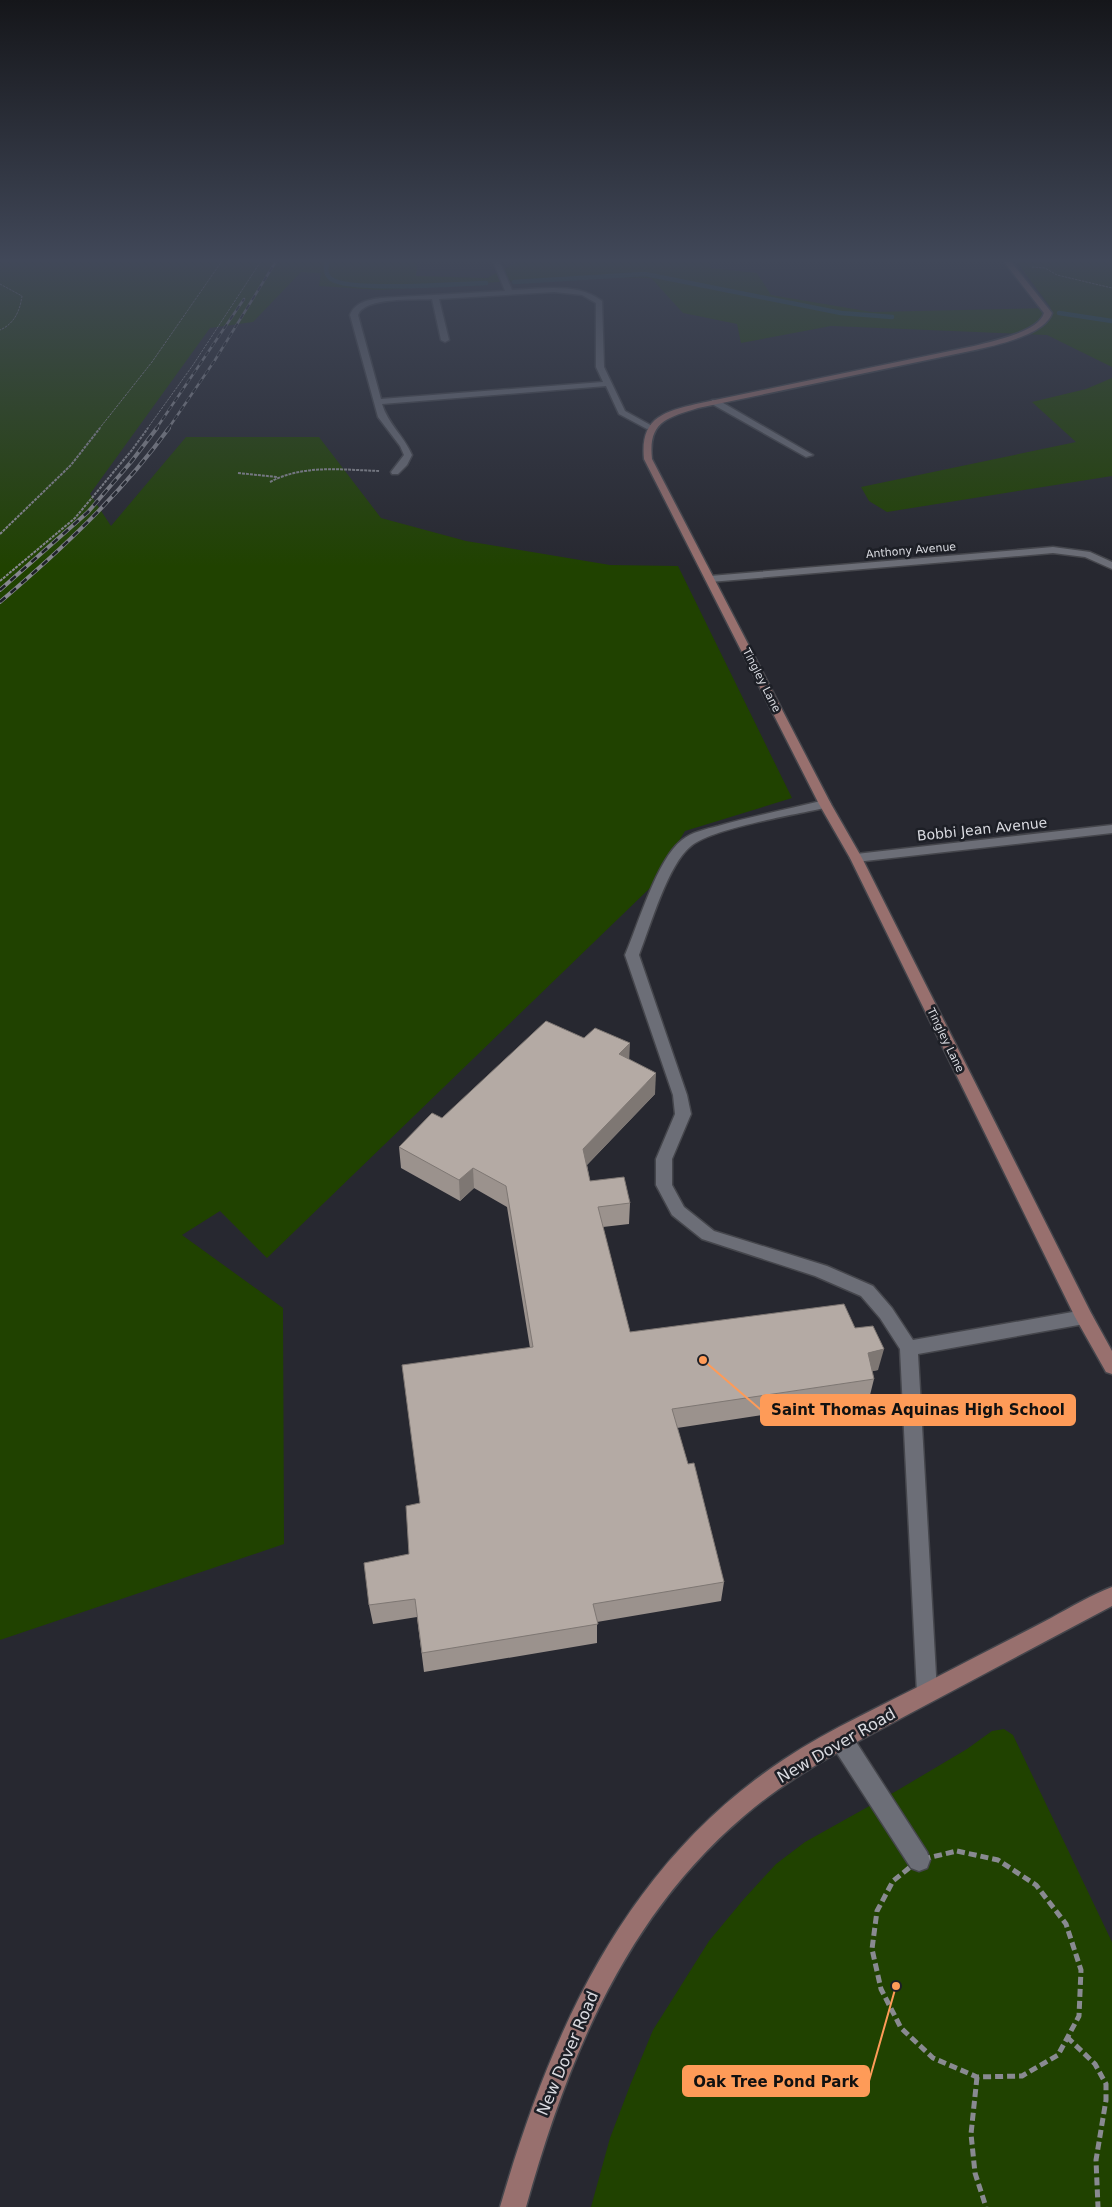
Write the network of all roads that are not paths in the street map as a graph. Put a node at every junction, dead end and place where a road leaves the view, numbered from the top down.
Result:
1 (367, 361) edge
2 (600, 361) edge
3 (912, 361) edge
4 (607, 384) junction
5 (378, 402) junction
6 (715, 402) junction
7 (650, 427) junction
8 (809, 455) dead end
9 (395, 472) road end
10 (1112, 566) edge
11 (710, 579) junction
12 (826, 804) junction
13 (1112, 830) edge
14 (856, 858) junction
15 (1084, 1317) junction
16 (909, 1348) junction
17 (1112, 1367) edge
18 (1112, 1596) edge
19 (927, 1694) junction
20 (841, 1739) junction
21 (919, 1860) road end
22 (513, 2207) edge

1 - 5 street
2 - 4 street
3 - 6 street
4 - 5 street
4 - 7 street
5 - 9 street
6 - 7 street
6 - 8 street
7 - 11 street, Tingley Lane
10 - 11 street, Anthony Avenue
11 - 12 street, Tingley Lane
12 - 14 street, Tingley Lane
12 - 16 street
13 - 14 street, Bobbi Jean Avenue
14 - 15 street, Tingley Lane
15 - 16 street
15 - 17 street, Tingley Lane
16 - 19 street
18 - 19 street, New Dover Road
19 - 20 street, New Dover Road
20 - 21 street
20 - 22 street, New Dover Road

